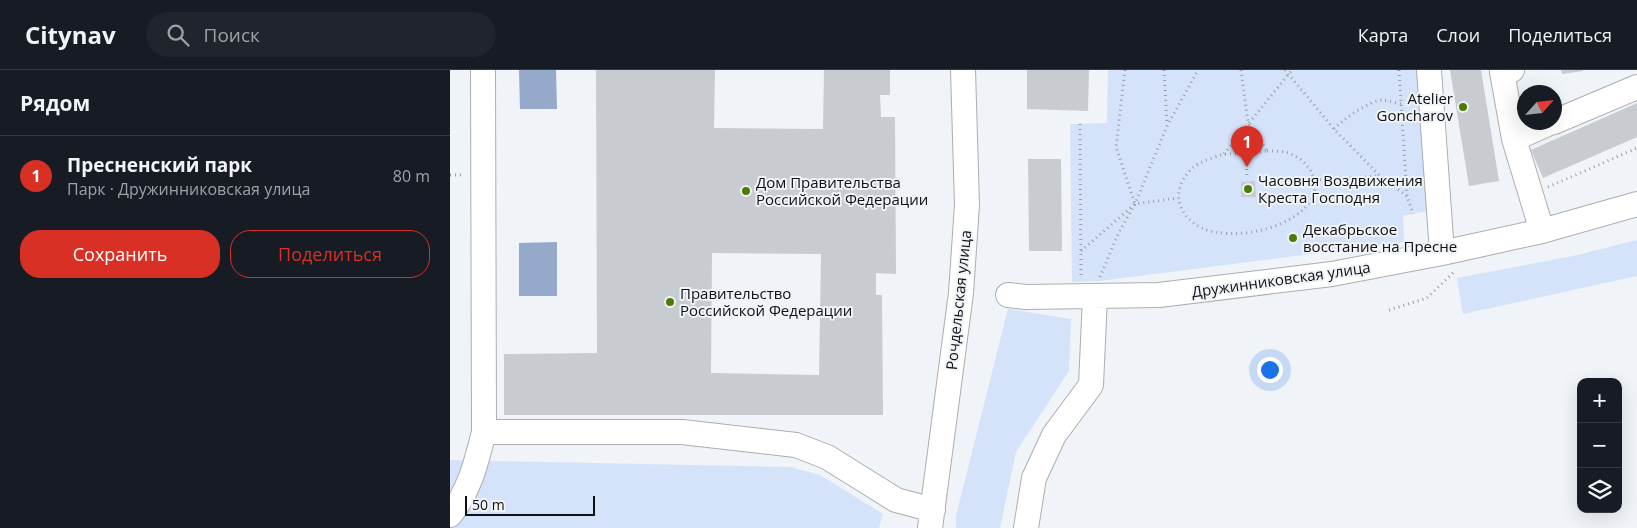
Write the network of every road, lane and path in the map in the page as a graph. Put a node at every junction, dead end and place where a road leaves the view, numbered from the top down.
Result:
1 (483, 70) edge
2 (963, 70) edge
3 (1125, 70) edge
4 (1164, 70) edge
5 (1198, 70) edge
6 (1241, 70) edge
7 (1285, 70) edge
8 (1292, 70) edge
9 (1399, 70) edge
10 (1429, 70) edge
11 (1512, 70) edge
12 (1289, 74) junction
13 (1637, 87) edge
14 (1401, 104) junction
15 (1562, 118) edge
16 (1248, 123) junction
17 (1080, 124) dead end
18 (1167, 126) junction
19 (1334, 129) junction
20 (1535, 130) edge
21 (1514, 139) junction
22 (1637, 148) edge
23 (1266, 151) junction
24 (1246, 154) junction
25 (1223, 155) junction
26 (450, 175) edge
27 (456, 175) dead end
28 (1380, 176) junction
29 (1248, 178) dead end
30 (1315, 180) junction
31 (1530, 194) junction
32 (1407, 196) junction
33 (1178, 198) junction
34 (1135, 204) junction
35 (1637, 204) edge
36 (1413, 214) dead end
37 (1542, 231) junction
38 (1081, 251) junction
39 (1452, 259) junction
40 (1088, 289) junction
41 (1008, 295) dead end
42 (1388, 310) dead end
43 (484, 432) junction
44 (450, 515) edge
45 (932, 519) edge
46 (1026, 528) edge

1 - 43 street
2 - 45 street, Рочдельская улица
3 - 34 path
4 - 18 path
5 - 18 path
6 - 16 path
7 - 12 path
8 - 12 path
9 - 14 path
10 - 39 street
11 - 21 street
12 - 16 path
12 - 19 path
13 - 15 street
14 - 19 path
14 - 32 path
16 - 23 path
16 - 25 path
17 - 38 path
18 - 34 path
19 - 28 path
20 - 21 street
21 - 31 street
22 - 31 path
23 - 24 path
23 - 30 path
24 - 25 path
24 - 29 path
25 - 33 path
26 - 27 path
28 - 30 path
28 - 32 path
30 - 33 path
31 - 37 street
32 - 36 path
33 - 34 path
34 - 38 path
34 - 40 path
35 - 37 street, Дружинниковская улица
37 - 39 street, Дружинниковская улица
38 - 40 path
39 - 40 street, Дружинниковская улица
39 - 42 path
40 - 41 street, Дружинниковская улица
40 - 46 street
43 - 44 street
43 - 45 street

